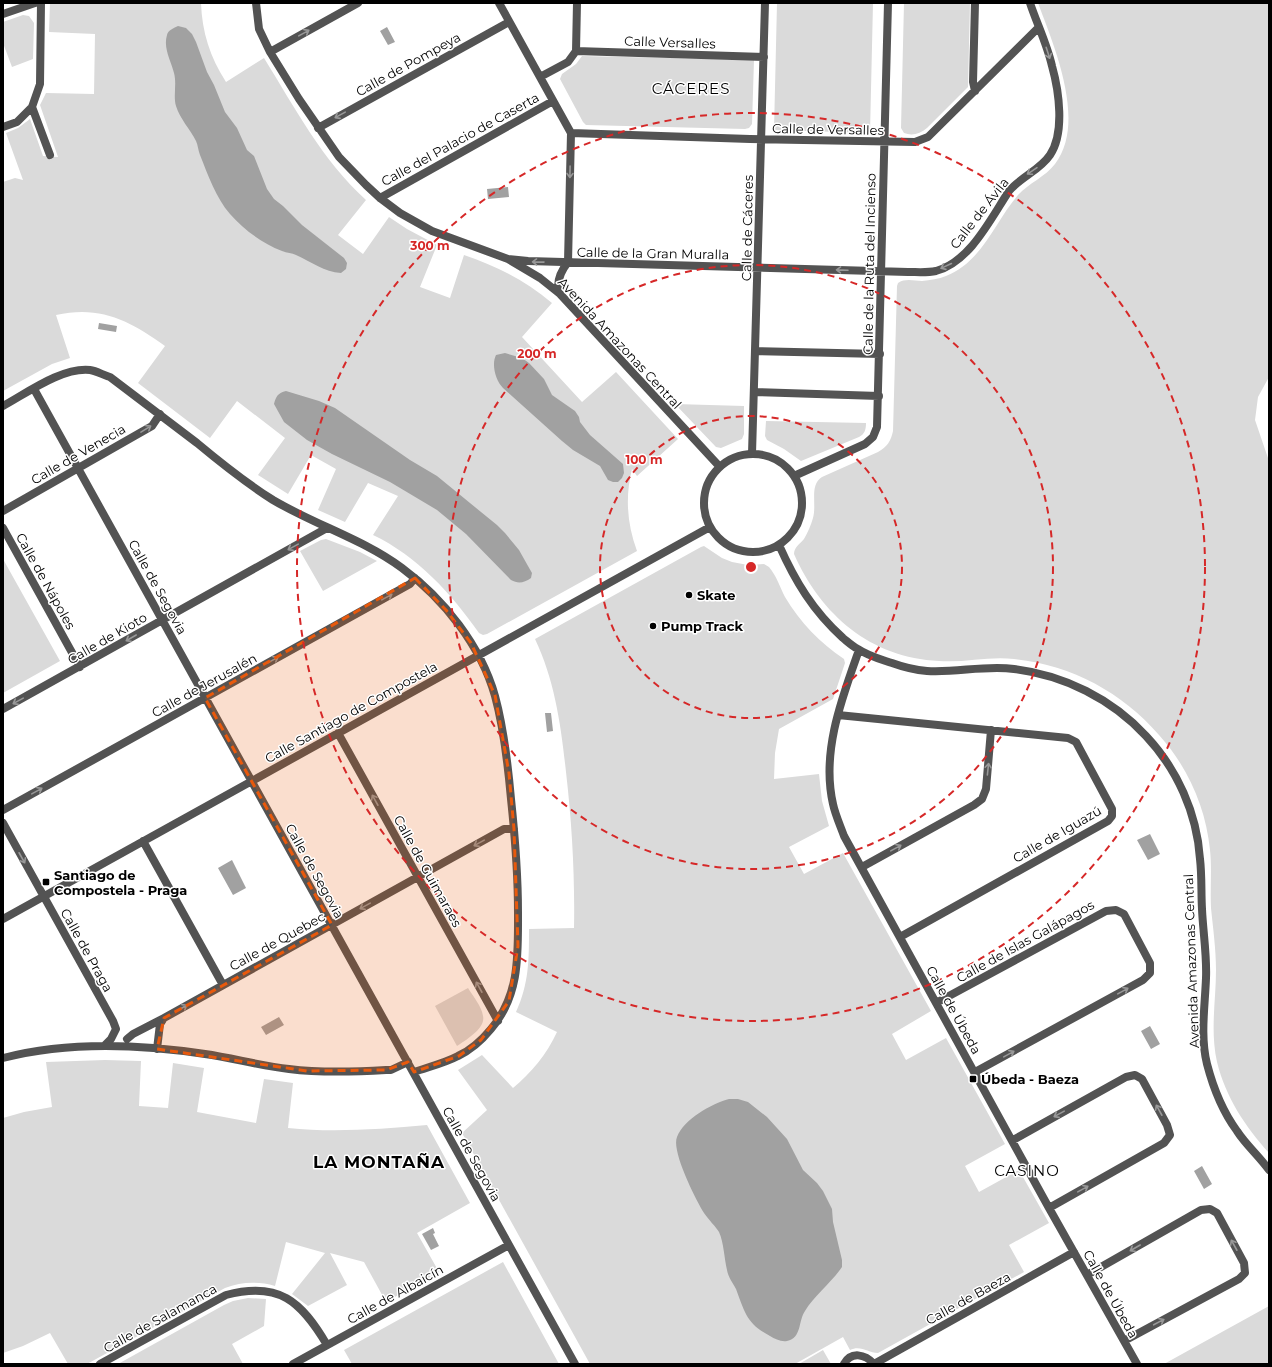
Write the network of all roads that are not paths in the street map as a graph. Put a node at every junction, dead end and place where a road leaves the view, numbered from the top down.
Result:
1 (35, 3) edge
2 (41, 3) edge
3 (256, 3) edge
4 (358, 3) edge
5 (499, 3) edge
6 (577, 3) edge
7 (765, 3) edge
8 (888, 3) edge
9 (975, 3) edge
10 (1030, 3) edge
11 (3, 14) edge
12 (509, 22) junction
13 (1038, 28) junction
14 (576, 51) junction
15 (270, 52) junction
16 (764, 57) junction
17 (540, 77) junction
18 (975, 91) junction
19 (553, 101) junction
20 (32, 107) junction
21 (3, 127) edge
22 (318, 128) junction
23 (571, 133) junction
24 (761, 139) junction
25 (884, 142) junction
26 (50, 155) dead end
27 (380, 198) junction
28 (508, 259) junction
29 (568, 262) junction
30 (758, 267) junction
31 (881, 271) junction
32 (560, 294) junction
33 (756, 351) junction
34 (880, 354) junction
35 (34, 389) junction
36 (754, 392) junction
37 (879, 396) junction
38 (3, 406) edge
39 (160, 414) junction
40 (752, 454) junction
41 (719, 466) junction
42 (78, 468) junction
43 (794, 476) junction
44 (3, 511) edge
45 (710, 527) junction
46 (3, 528) edge
47 (327, 528) junction
48 (779, 545) junction
49 (415, 578) junction
50 (162, 620) junction
51 (859, 650) junction
52 (479, 656) junction
53 (80, 667) junction
54 (205, 698) junction
55 (3, 709) edge
56 (838, 715) junction
57 (992, 730) junction
58 (338, 733) junction
59 (251, 781) junction
60 (3, 810) edge
61 (3, 824) edge
62 (514, 829) junction
63 (143, 841) junction
64 (862, 867) junction
65 (417, 876) junction
66 (44, 897) junction
67 (3, 919) edge
68 (332, 925) junction
69 (900, 937) junction
70 (223, 984) junction
71 (936, 1003) junction
72 (164, 1018) junction
73 (498, 1021) junction
74 (116, 1029) junction
75 (127, 1039) junction
76 (104, 1046) junction
77 (132, 1047) junction
78 (157, 1049) junction
79 (3, 1058) edge
80 (408, 1062) junction
81 (414, 1072) junction
82 (975, 1072) junction
83 (1012, 1140) junction
84 (1269, 1170) edge
85 (1049, 1208) junction
86 (509, 1245) junction
87 (1074, 1252) junction
88 (1087, 1275) junction
89 (1124, 1341) junction
90 (327, 1346) junction
91 (100, 1364) edge
92 (293, 1364) edge
93 (575, 1364) edge
94 (844, 1364) edge
95 (874, 1364) edge
96 (1137, 1364) edge

1 - 11 street
2 - 20 street
3 - 15 street, Avenida Amazonas Central
15 -> 4 street
5 - 12 street
6 - 14 street
7 - 16 street, Calle de Cáceres
8 - 25 street, Calle de la Ruta del Incienso
9 - 18 street
10 - 13 street, Calle de Ávila
12 - 17 street
12 -> 22 street, Calle de Pompeya
13 - 18 street, Calle de Versalles
13 -> 31 street, Calle de Ávila
14 - 16 street, Calle Versalles
14 - 17 street
15 - 22 street, Avenida Amazonas Central
16 - 24 street, Calle de Cáceres
17 - 19 street
18 - 25 street, Calle de Versalles
19 - 23 street
19 - 27 street, Calle del Palacio de Caserta
20 - 21 street
20 - 26 street
22 - 27 street, Avenida Amazonas Central
23 - 24 street, Calle de Versalles
23 -> 29 street
24 - 25 street, Calle de Versalles
24 - 30 street, Calle de Cáceres
25 - 31 street, Calle de la Ruta del Incienso
27 - 28 street, Avenida Amazonas Central
29 -> 28 street, Calle de la Gran Muralla
28 - 32 street, Avenida Amazonas Central
29 - 30 street, Calle de la Gran Muralla
29 - 32 street
31 -> 30 street, Calle de la Gran Muralla
30 - 33 street, Calle de Cáceres
31 - 34 street, Calle de la Ruta del Incienso
32 - 41 street, Avenida Amazonas Central
33 - 34 street
33 - 36 street, Calle de Cáceres
34 - 37 street, Calle de la Ruta del Incienso
35 - 38 street
35 - 39 street
35 - 42 street, Calle de Segovia
36 - 37 street
36 - 40 street, Calle de Cáceres
37 - 43 street, Calle de la Ruta del Incienso
42 -> 39 street, Calle de Venecia
39 - 47 street
40 - 41 street
40 - 43 street
41 - 45 street
42 - 44 street, Calle de Venecia
42 - 50 street, Calle de Segovia
43 - 48 street
45 - 48 street
45 - 52 street, Calle Santiago de Compostela
46 - 53 street, Calle de Nápoles
47 - 49 street
47 -> 50 street, Calle de Kioto
48 - 51 street, Avenida Amazonas Central
49 - 52 street
54 -> 49 street, Calle de Jerusalén
50 -> 53 street, Calle de Kioto
50 - 54 street, Calle de Segovia
51 - 56 street, Calle de Úbeda
51 - 84 street, Avenida Amazonas Central
52 - 58 street, Calle Santiago de Compostela
52 - 62 street
53 -> 55 street, Calle de Kioto
54 - 59 street, Calle de Segovia
60 -> 54 street, Calle de Jerusalén
56 - 57 street, Calle de Iguazú
56 - 64 street, Calle de Úbeda
64 -> 57 street
57 - 69 street, Calle de Iguazú
58 - 59 street, Calle Santiago de Compostela
65 -> 58 street, Calle de Guimaraes
59 - 63 street, Calle Santiago de Compostela
59 - 68 street, Calle de Segovia
61 -> 66 street, Calle de Praga
62 -> 65 street, Calle de Quebec
62 - 73 street
63 - 66 street, Calle Santiago de Compostela
63 - 70 street
64 - 69 street, Calle de Úbeda
65 -> 68 street, Calle de Quebec
73 -> 65 street, Calle de Guimaraes
66 - 67 street, Calle Santiago de Compostela
66 - 74 street, Calle de Praga
68 - 70 street, Calle de Quebec
68 - 80 street, Calle de Segovia
69 - 71 street, Calle de Úbeda
72 -> 70 street, Calle de Quebec
71 - 82 street, Calle de Úbeda
82 -> 71 street, Calle de Islas Galápagos
72 - 75 street, Calle de Quebec
72 - 78 street
73 - 81 street
74 - 75 street
74 - 76 street
75 - 77 street
76 - 77 street
76 - 79 street
77 - 78 street
78 - 80 street
80 - 81 street, Calle de Segovia
81 - 86 street, Calle de Segovia
82 - 83 street, Calle de Úbeda
83 - 85 street, Calle de Úbeda
85 -> 83 street
85 - 87 street, Calle de Úbeda
86 - 90 street, Calle de Albaicín
86 - 93 street, Calle de Segovia
87 - 88 street, Calle de Úbeda
87 - 95 street, Calle de Baeza
88 - 89 street, Calle de Úbeda
89 -> 88 street
89 - 96 street, Calle de Úbeda
90 - 91 street, Calle de Salamanca
90 - 92 street, Calle de Albaicín
94 - 95 street, Calle de Baeza

